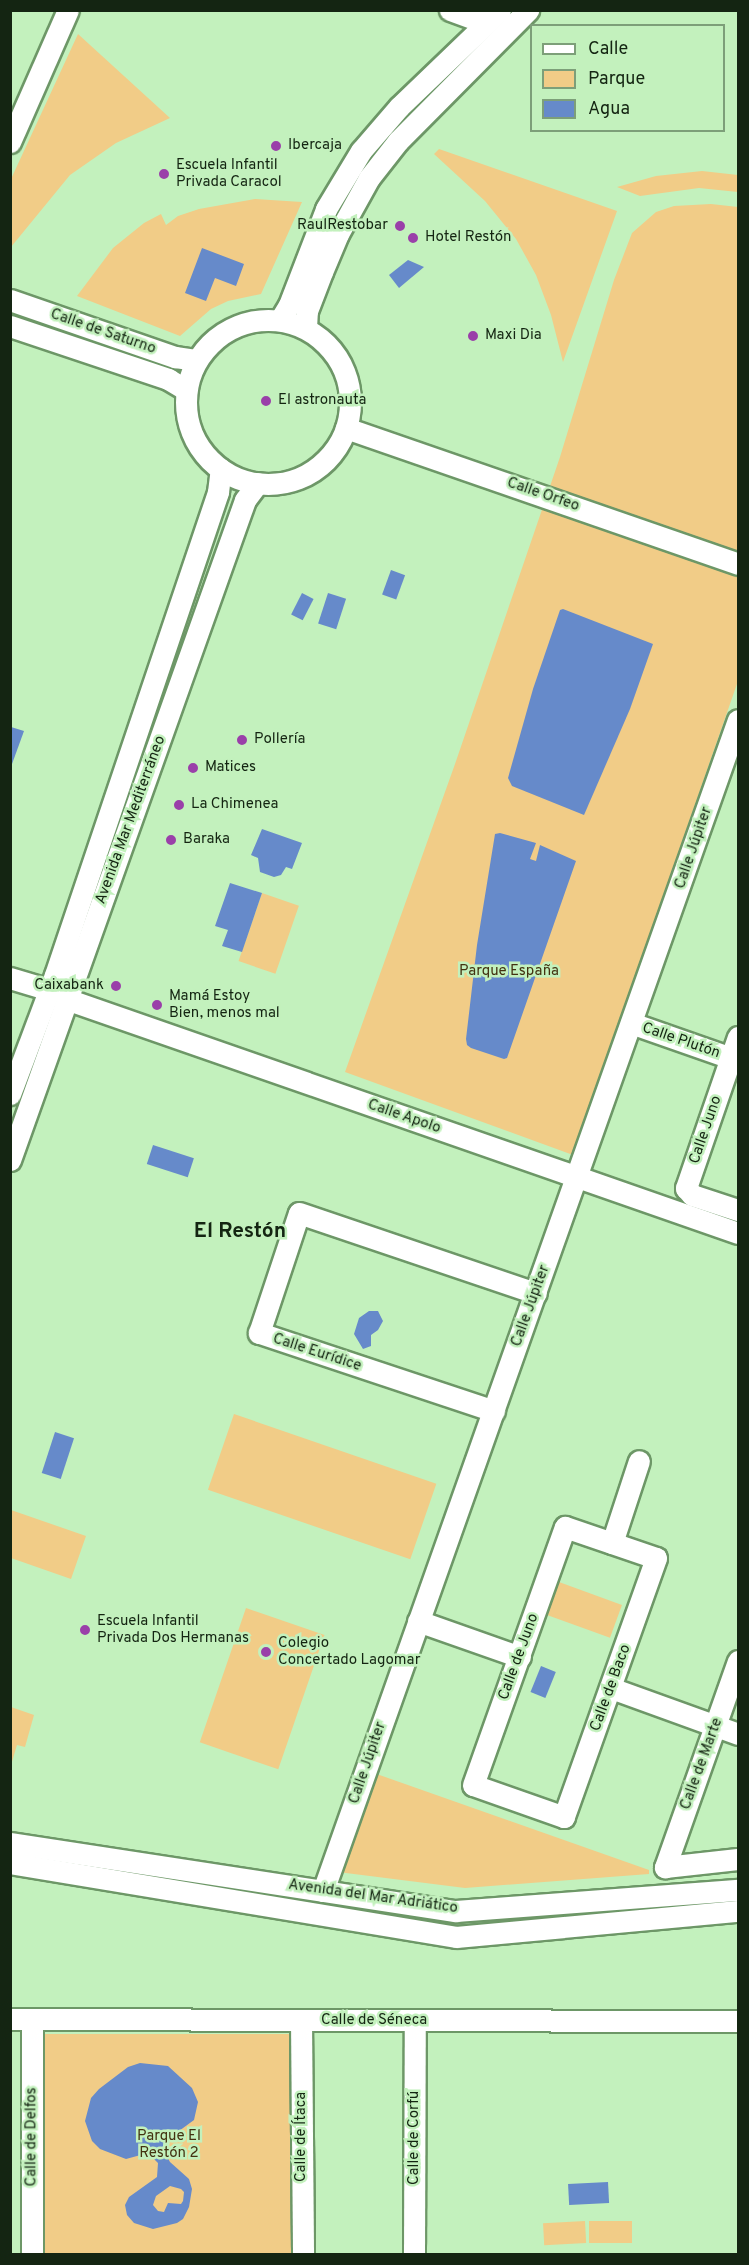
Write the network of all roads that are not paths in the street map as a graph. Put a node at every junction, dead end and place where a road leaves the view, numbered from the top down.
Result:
1 (68, 10) edge
2 (450, 10) edge
3 (528, 10) edge
4 (493, 17) edge
5 (10, 142) edge
6 (10, 300) edge
7 (280, 320) junction
8 (10, 326) edge
9 (306, 328) junction
10 (197, 360) junction
11 (186, 390) junction
12 (346, 428) junction
13 (221, 470) junction
14 (258, 483) junction
15 (738, 564) edge
16 (737, 729) edge
17 (10, 978) edge
18 (50, 990) junction
19 (69, 1000) junction
20 (631, 1023) junction
21 (738, 1037) edge
22 (731, 1058) junction
23 (10, 1094) edge
24 (10, 1160) edge
25 (578, 1176) junction
26 (738, 1210) edge
27 (738, 1233) edge
28 (536, 1293) junction
29 (494, 1411) junction
30 (639, 1461) dead end
31 (612, 1543) junction
32 (656, 1558) joint
33 (418, 1621) junction
34 (520, 1657) junction
35 (738, 1660) edge
36 (611, 1688) junction
37 (716, 1726) junction
38 (738, 1734) edge
39 (564, 1817) joint
40 (10, 1843) edge
41 (738, 1859) edge
42 (10, 1863) edge
43 (738, 1890) edge
44 (323, 1891) junction
45 (738, 1911) edge
46 (10, 2019) edge
47 (32, 2019) junction
48 (301, 2020) junction
49 (415, 2021) junction
50 (738, 2021) edge
51 (32, 2254) edge
52 (303, 2254) edge
53 (414, 2254) edge

1 - 5 street
2 - 4 street
3 - 9 street
4 - 7 street
6 - 10 street, Calle de Saturno
7 - 9 street
7 - 10 street
8 - 11 street, Calle de Saturno
9 - 12 street
10 - 11 street
11 - 13 street
12 - 14 street
12 - 15 street, Calle Orfeo
13 - 14 street
13 - 18 street, Avenida Mar Mediterráneo
14 - 19 street, Avenida Mar Mediterráneo
16 - 20 street, Calle Júpiter
17 - 18 street
18 - 23 street, Avenida Mar Mediterráneo
19 - 24 street, Avenida Mar Mediterráneo
19 - 25 street, Calle Apolo
20 - 22 street, Calle Plutón
20 - 25 street, Calle Júpiter
21 - 22 street, Calle Juno
22 - 26 street, Calle Juno
25 - 27 street, Calle Apolo
25 - 28 street, Calle Júpiter
28 - 29 street, Calle Júpiter
28 - 29 street, Calle Eurídice
29 - 33 street, Calle Júpiter
30 - 31 street
31 - 32 street, Calle de Juno
31 - 34 street, Calle de Juno
32 - 36 street, Calle de Baco
33 - 34 street
33 - 44 street, Calle Júpiter
34 - 39 street, Calle de Juno
35 - 37 street, Calle de Marte
36 - 37 street
36 - 39 street, Calle de Baco
37 - 38 street
37 - 41 street, Calle de Marte
40 - 44 street, Avenida del Mar Adriático
42 - 45 street, Avenida del Mar Adriático
43 - 44 street, Avenida del Mar Adriático
46 - 47 street, Calle de Séneca
47 - 48 street, Calle de Séneca
47 - 51 street, Calle de Delfos
48 - 49 street, Calle de Séneca
48 - 52 street, Calle de Ítaca
49 - 50 street, Calle de Séneca
49 - 53 street, Calle de Corfú

